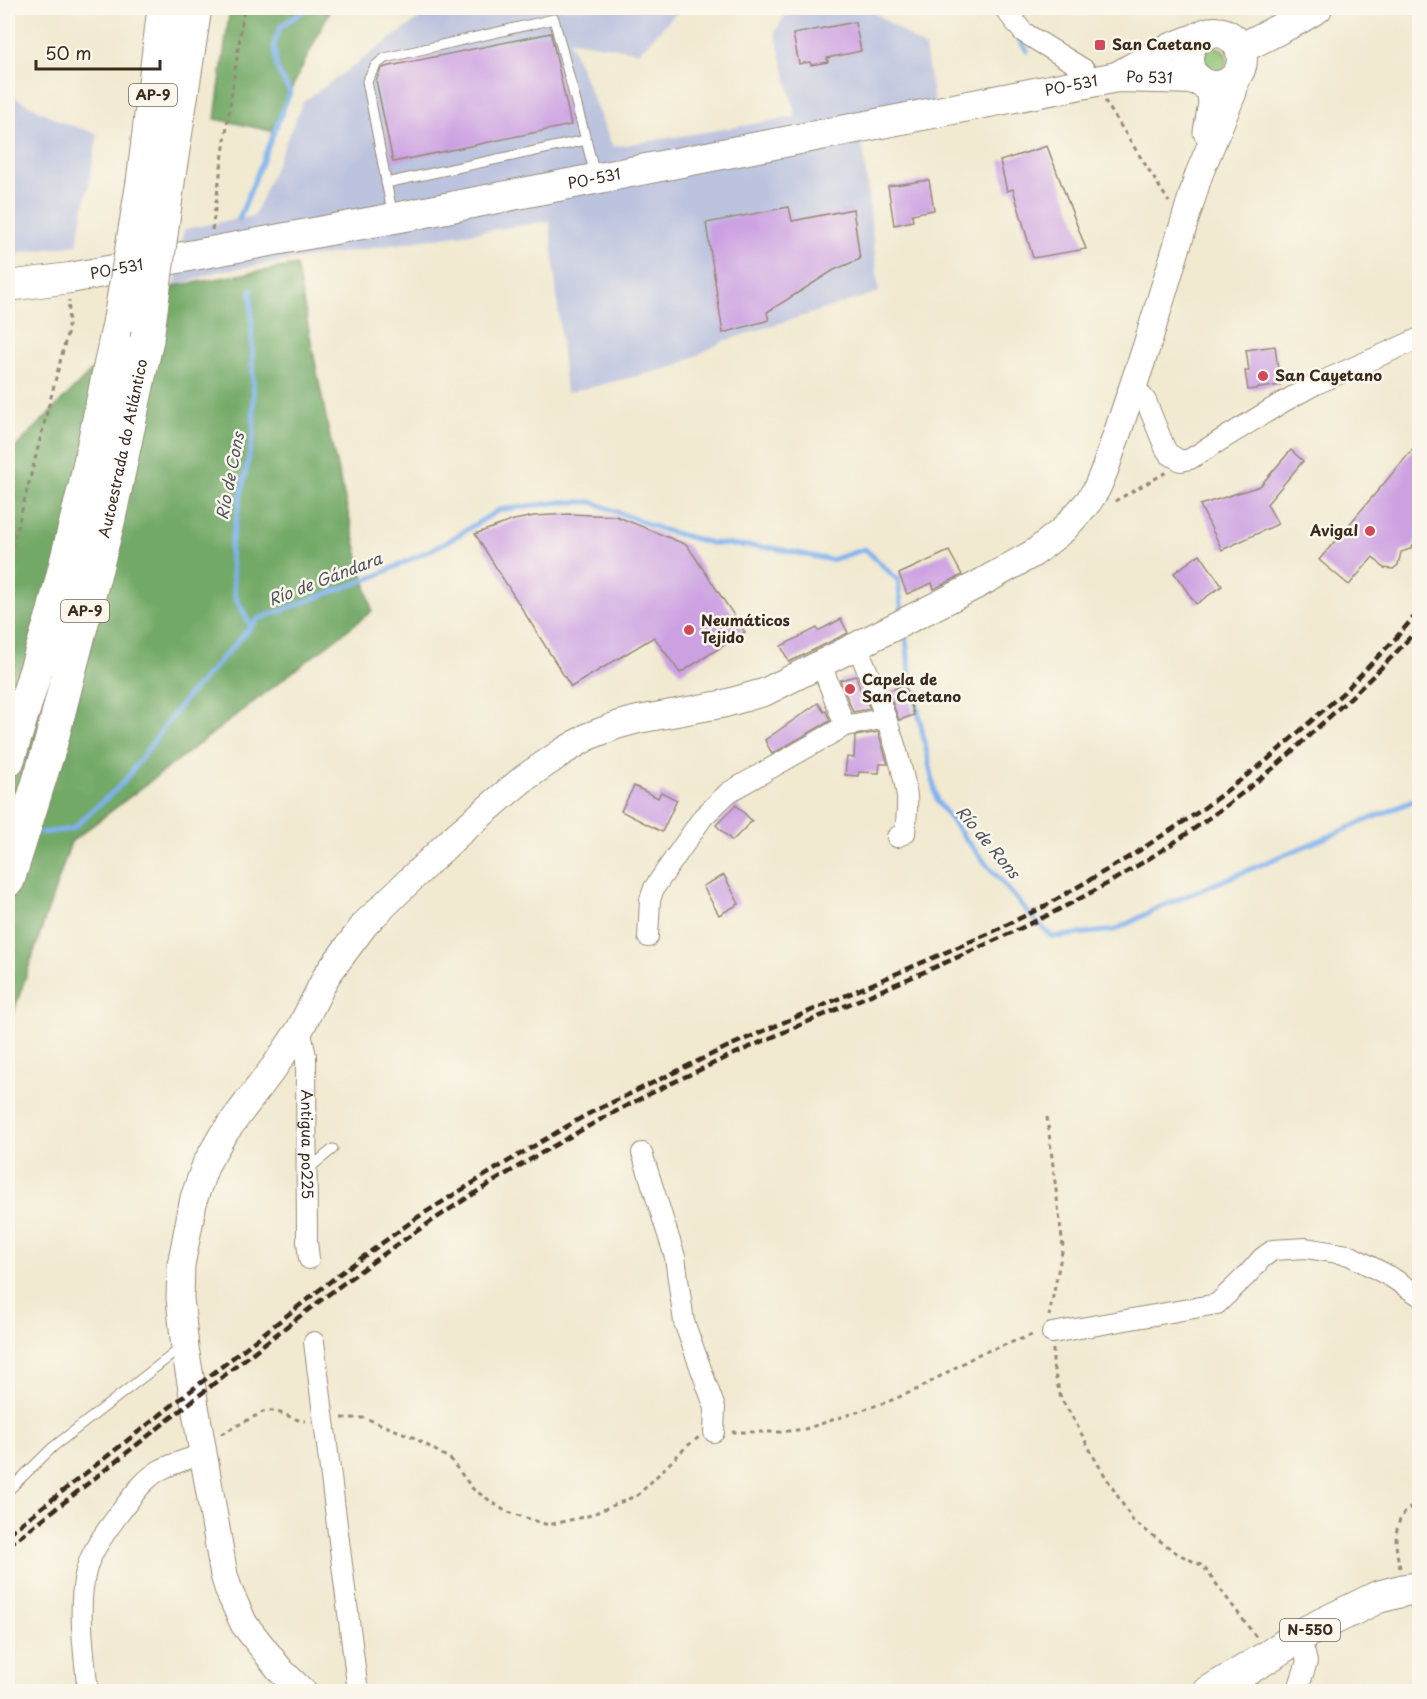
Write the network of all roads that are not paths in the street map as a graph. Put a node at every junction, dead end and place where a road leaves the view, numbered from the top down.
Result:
1 (164, 8) edge
2 (195, 8) edge
3 (1004, 8) edge
4 (1317, 8) edge
5 (1200, 37) junction
6 (1161, 52) junction
7 (1085, 70) junction
8 (1211, 74) junction
9 (1108, 84) junction
10 (586, 140) junction
11 (593, 167) junction
12 (156, 179) junction
13 (386, 183) junction
14 (391, 207) junction
15 (201, 254) junction
16 (8, 286) edge
17 (1419, 339) edge
18 (1134, 385) junction
19 (857, 645) junction
20 (821, 664) junction
21 (886, 718) junction
22 (845, 726) junction
23 (8, 760) edge
24 (897, 837) dead end
25 (8, 879) edge
26 (648, 937) dead end
27 (300, 1029) junction
28 (333, 1149) dead end
29 (642, 1153) dead end
30 (306, 1170) junction
31 (309, 1259) dead end
32 (1419, 1296) edge
33 (1052, 1333) road end
34 (314, 1342) dead end
35 (185, 1348) junction
36 (714, 1432) road end
37 (202, 1449) junction
38 (8, 1491) edge
39 (1412, 1589) edge
40 (1300, 1635) junction
41 (88, 1692) edge
42 (303, 1692) edge
43 (358, 1692) edge
44 (1209, 1692) edge
45 (1298, 1692) edge

1 - 12 highway, Autoestrada do Atlántico / AP-9
2 - 12 highway, Autoestrada do Atlántico / AP-9
3 - 7 street
4 - 8 main road
5 - 6 main road, PO-531
5 - 8 main road
5 - 8 main road
6 - 7 street, PO-531
6 - 9 main road, Po 531
7 - 11 street, PO-531
8 - 9 main road, Po 531
8 - 18 main road
9 - 15 main road, PO-531
10 - 11 lane
10 - 13 lane
10 - 13 lane
11 - 14 street, PO-531
12 - 23 highway, Autoestrada do Atlántico / AP-9, bridge
12 - 25 highway, Autoestrada do Atlántico / AP-9, bridge
13 - 14 lane
14 - 15 street, PO-531
15 - 16 main road, PO-531 / PO-531
17 - 18 street
18 - 19 main road
19 - 20 main road
19 - 21 street
20 - 22 street
20 - 27 main road
21 - 22 street
21 - 24 street
22 - 26 street
27 - 30 street, Antigua po225
27 - 35 main road
28 - 30 lane
29 - 36 street
30 - 31 street, Antigua po225
32 - 33 street
34 - 43 street
35 - 37 main road
35 - 38 lane
37 - 41 street
37 - 42 main road
39 - 40 highway, N-550
40 - 44 highway, N-550
40 - 45 street

